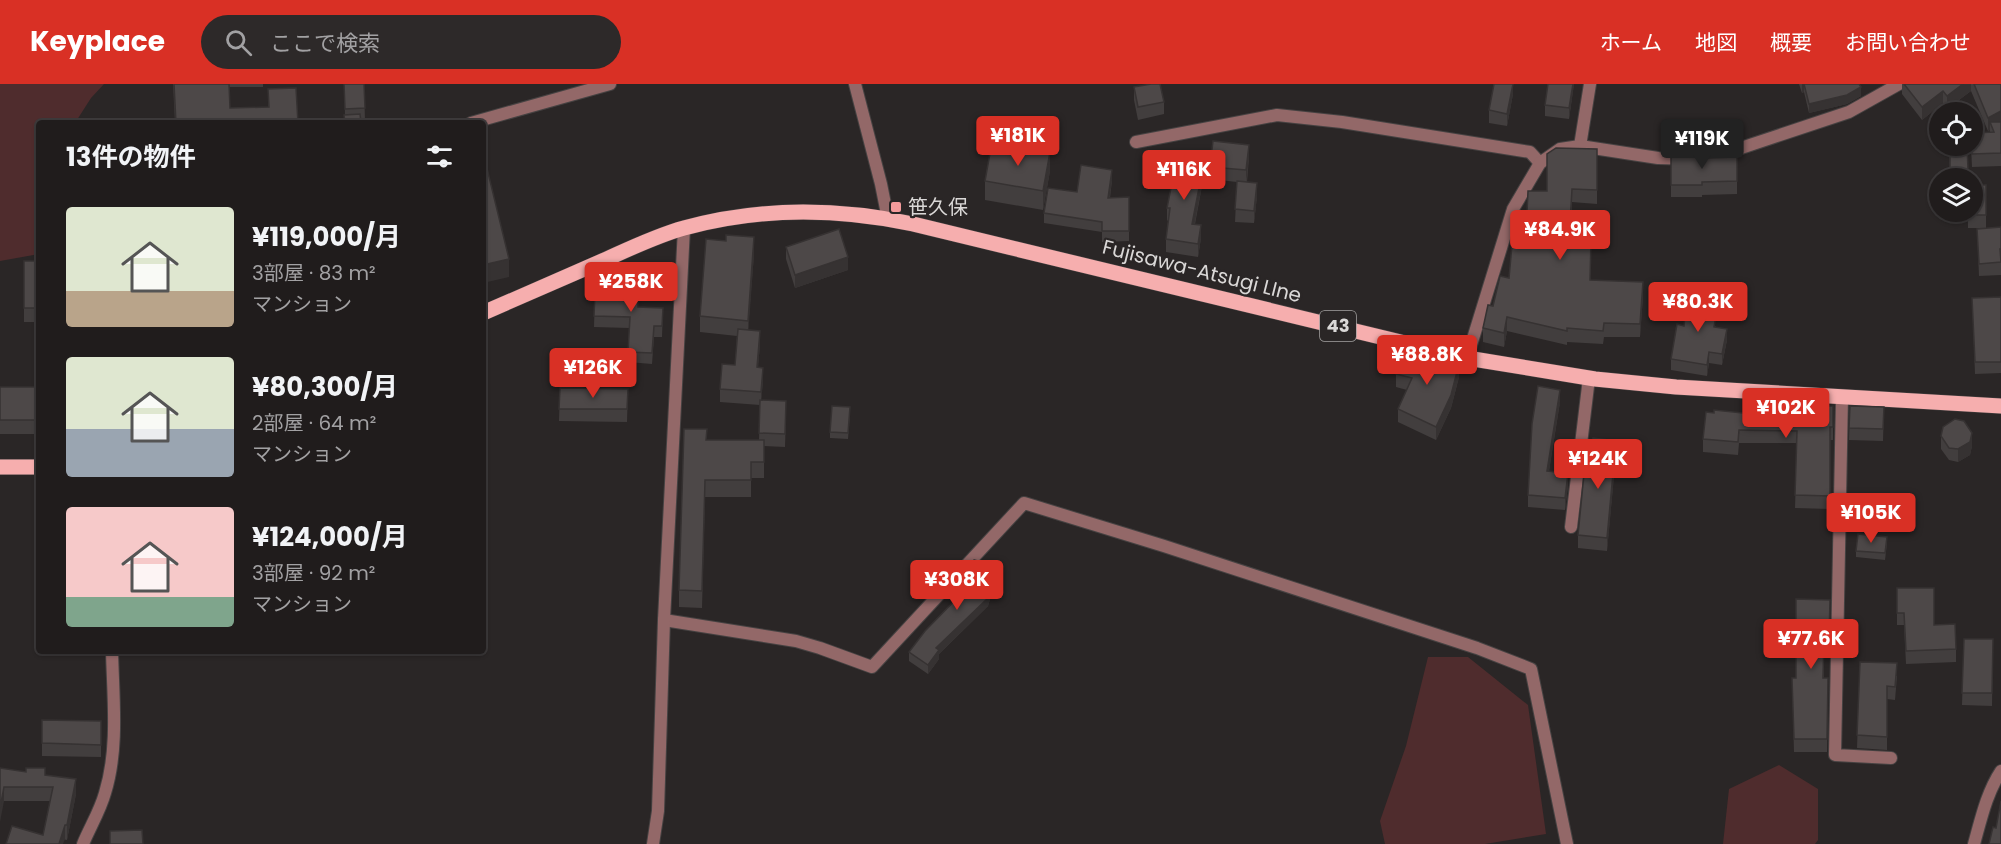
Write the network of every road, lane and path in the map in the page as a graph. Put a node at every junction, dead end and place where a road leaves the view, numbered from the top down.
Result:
1 (610, 84) edge
2 (855, 84) edge
3 (1590, 84) edge
4 (1899, 84) edge
5 (482, 120) edge
6 (1136, 142) dead end
7 (1580, 146) junction
8 (1540, 163) junction
9 (888, 219) junction
10 (684, 228) junction
11 (486, 312) edge
12 (1467, 358) junction
13 (1589, 378) junction
14 (1842, 397) junction
15 (2001, 406) edge
16 (0, 467) edge
17 (36, 467) edge
18 (1571, 528) dead end
19 (664, 620) junction
20 (112, 654) edge
21 (1892, 758) dead end
22 (1999, 776) edge
23 (82, 844) edge
24 (653, 844) edge
25 (1567, 844) edge
26 (1974, 844) edge

1 - 5 street
2 - 9 street
3 - 7 street
4 - 7 street
6 - 8 street
7 - 8 street
8 - 12 street
9 - 10 main road, Fujisawa-Atsugi LIne / 43
9 - 12 main road, Fujisawa-Atsugi LIne / 43
10 - 11 main road, Fujisawa-Atsugi LIne / 43
10 - 19 street
12 - 13 main road, Fujisawa-Atsugi LIne / 43
13 - 14 main road, Fujisawa-Atsugi LIne / 43
13 - 18 street
14 - 15 main road, Fujisawa-Atsugi LIne / 43
14 - 21 street
16 - 17 main road
19 - 24 street
19 - 25 street
20 - 23 street
22 - 26 street

